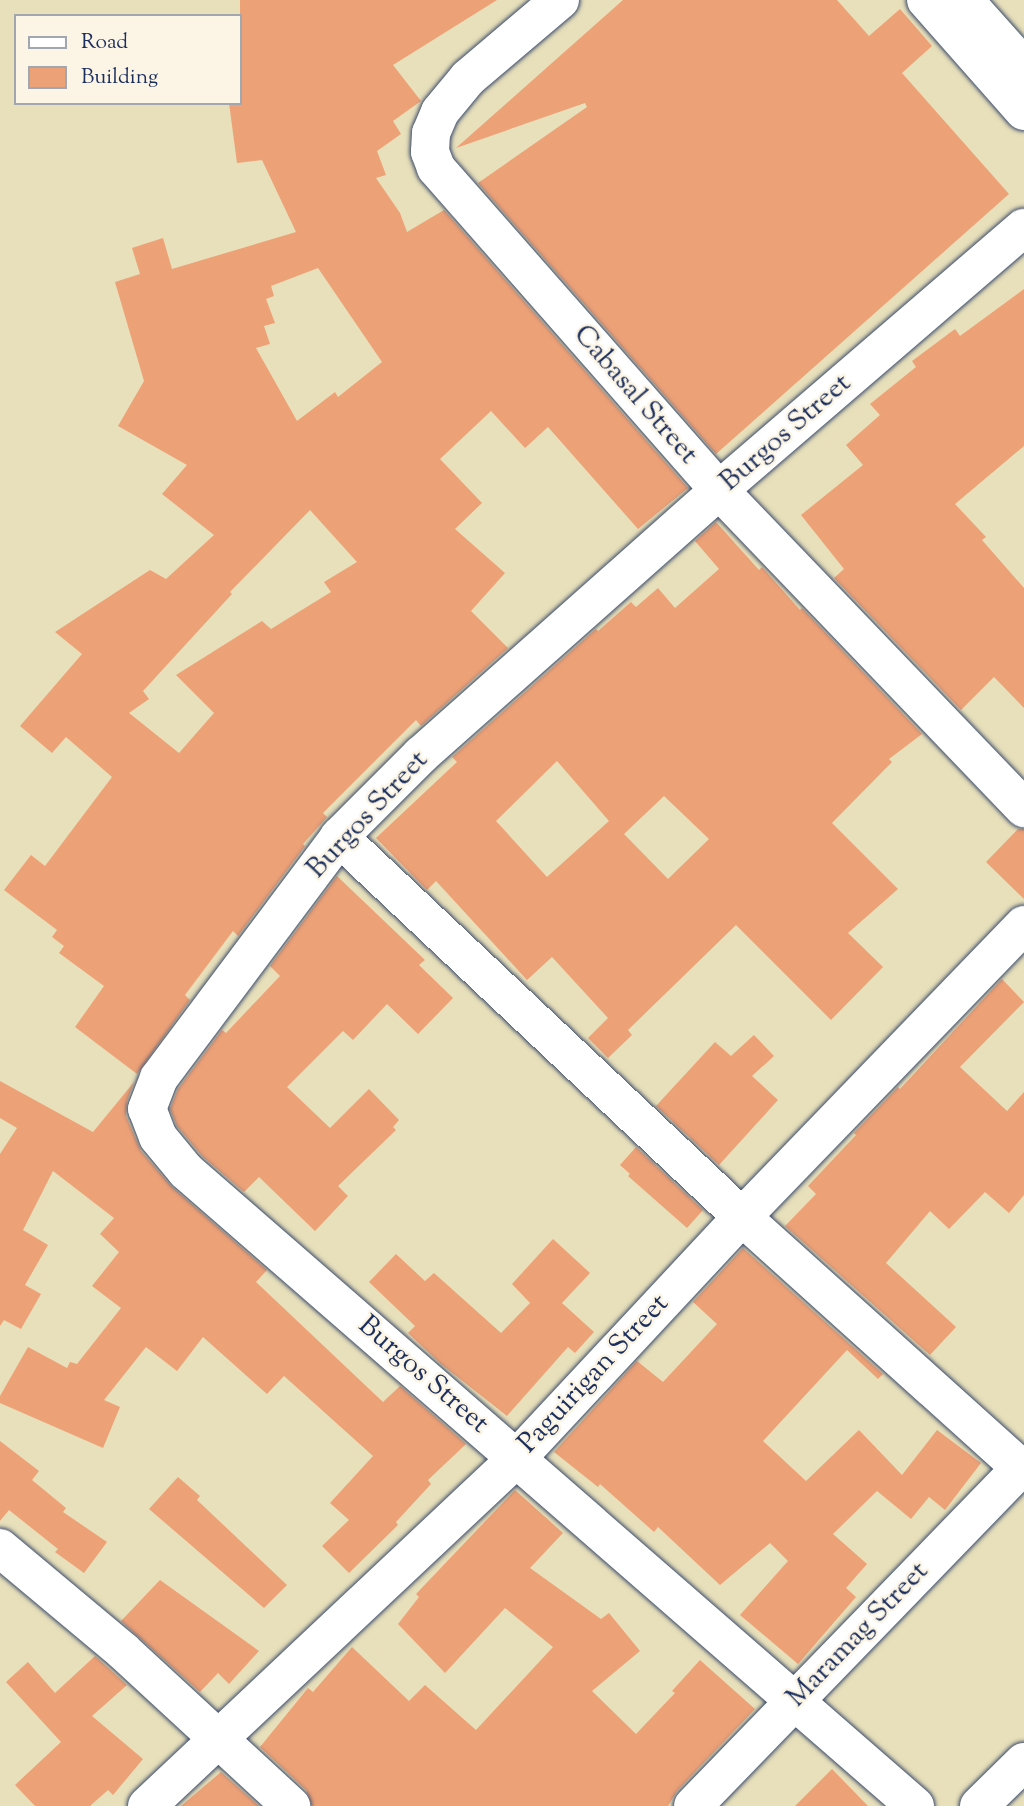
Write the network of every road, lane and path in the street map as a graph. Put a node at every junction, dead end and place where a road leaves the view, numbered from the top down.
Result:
1 (560, 0) edge
2 (926, 0) edge
3 (964, 0) edge
4 (1024, 67) edge
5 (1024, 111) edge
6 (1024, 228) edge
7 (719, 490) junction
8 (1024, 808) edge
9 (339, 837) junction
10 (1024, 925) edge
11 (742, 1217) junction
12 (518, 1457) junction
13 (1023, 1468) edge
14 (0, 1548) edge
15 (792, 1702) junction
16 (217, 1737) junction
17 (1024, 1762) edge
18 (147, 1806) edge
19 (291, 1806) edge
20 (693, 1806) edge
21 (915, 1806) edge
22 (979, 1806) edge

1 - 7 street, Cabasal Street
2 - 5 street
3 - 4 street
6 - 7 street, Burgos Street
7 - 8 street, Cabasal Street
7 - 9 street, Burgos Street
9 - 11 street
9 - 12 street, Burgos Street
10 - 11 street, Paguirigan Street
11 - 12 street, Paguirigan Street
11 - 13 street
12 - 15 street, Burgos Street
12 - 16 street, Paguirigan Street
13 - 15 street, Maramag Street
14 - 16 street
15 - 20 street, Maramag Street
15 - 21 street, Burgos Street
16 - 18 street, Paguirigan Street
16 - 19 street
17 - 22 street

